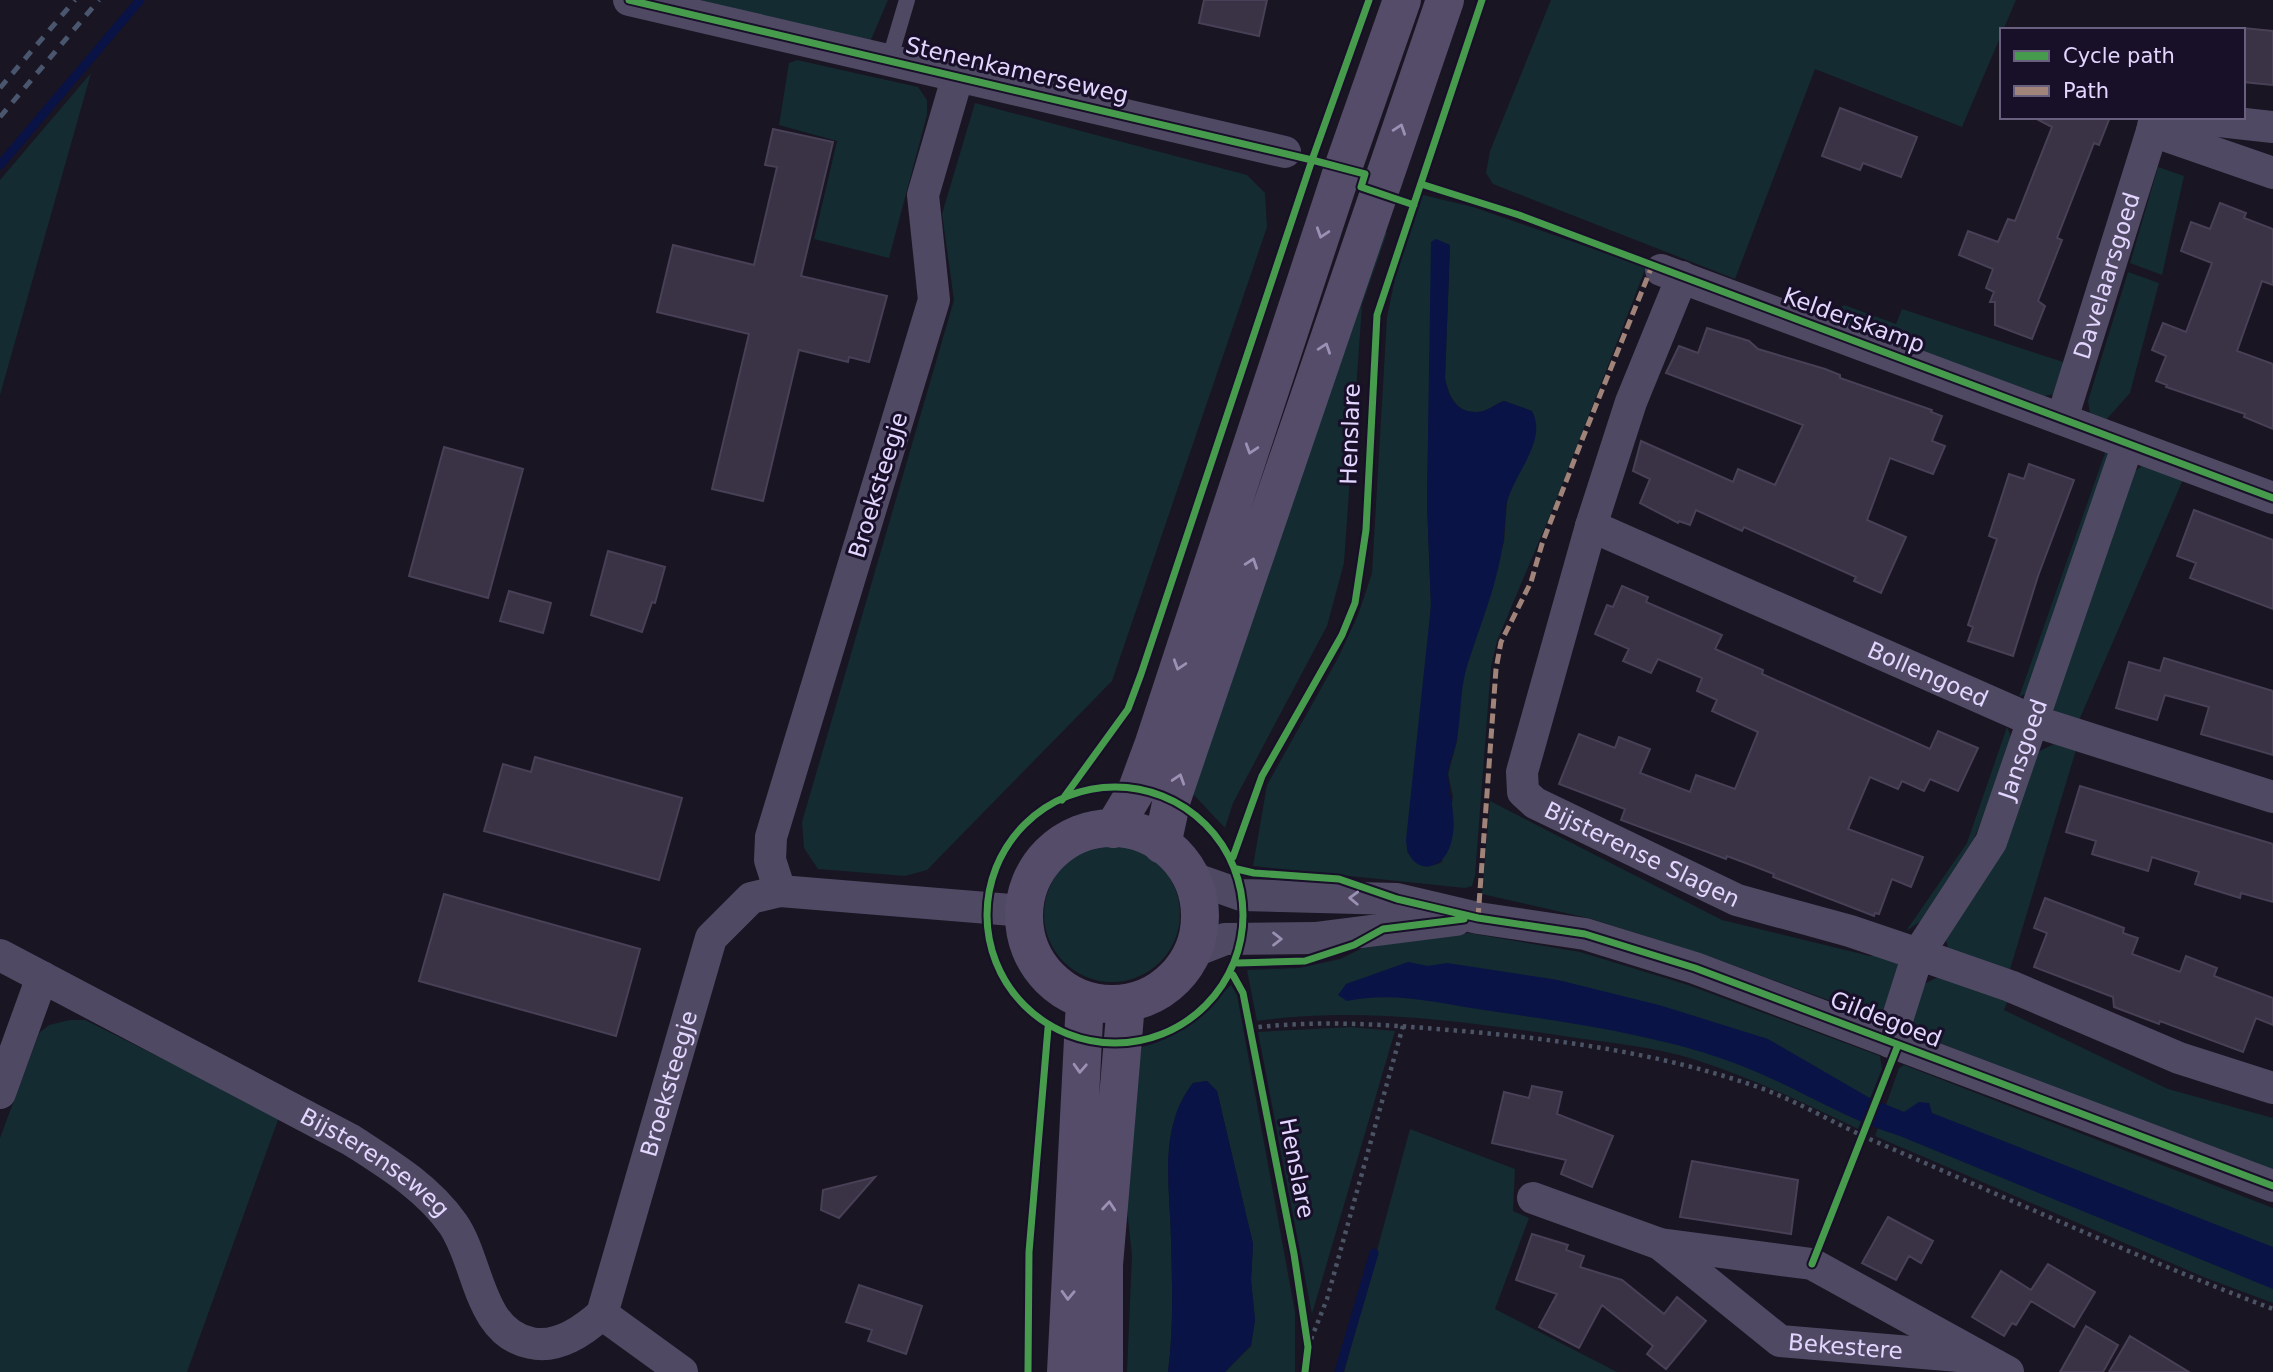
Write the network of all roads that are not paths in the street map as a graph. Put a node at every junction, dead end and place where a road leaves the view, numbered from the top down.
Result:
1 (629, 0) edge
2 (907, 0) edge
3 (1402, 0) edge
4 (1445, 0) edge
5 (889, 61) junction
6 (958, 75) junction
7 (2201, 119) edge
8 (2154, 124) edge
9 (2273, 127) edge
10 (1285, 152) dead end
11 (2273, 173) edge
12 (1671, 273) joint
13 (2062, 419) junction
14 (2129, 444) junction
15 (2273, 498) edge
16 (1591, 526) junction
17 (2034, 721) junction
18 (2273, 797) edge
19 (1113, 829) junction
20 (1162, 845) junction
21 (1190, 877) junction
22 (780, 891) junction
23 (1024, 911) junction
24 (1478, 918) junction
25 (1192, 952) junction
26 (1918, 954) junction
27 (0, 955) edge
28 (42, 977) junction
29 (1084, 1000) junction
30 (1126, 1003) junction
31 (1890, 1042) junction
32 (2273, 1088) edge
33 (0, 1093) edge
34 (2273, 1186) edge
35 (1533, 1198) dead end
36 (1661, 1244) junction
37 (602, 1314) junction
38 (1995, 1365) edge
39 (682, 1372) edge
40 (1066, 1372) edge
41 (1104, 1372) edge

1 - 5 street, Stenenkamerseweg
2 - 5 lane
3 -> 19 street
20 -> 4 street, Henslare
5 - 6 street, Stenenkamerseweg
6 - 10 street, Stenenkamerseweg
6 - 22 street, Broeksteegje
7 - 9 street
8 - 11 street, Davelaarsgoed
8 - 13 street, Davelaarsgoed
12 - 13 street, Kelderskamp
12 - 16 street, Bijsterense Slagen
13 - 14 street, Kelderskamp
14 - 15 street, Kelderskamp
14 - 17 street, Jansgoed
16 - 17 street, Bollengoed
16 - 26 street, Bijsterense Slagen
17 - 18 street, Bollengoed
17 - 26 street, Jansgoed
19 - 20 street
19 - 23 street
20 - 21 street
24 -> 21 street, Gildegoed
21 - 25 street
22 - 23 street, Broeksteegje
22 - 37 street, Broeksteegje
23 - 29 street
25 -> 24 street, Gildegoed
24 - 31 street, Gildegoed
25 - 30 street
26 - 31 street, Jansgoed
26 - 32 street, Bijsterense Slagen
27 - 28 street, Bijsterenseweg
28 - 33 street
28 - 37 street, Bijsterenseweg
29 - 30 street
29 -> 40 street
41 -> 30 street
31 - 34 street, Gildegoed
35 - 36 street, Bekestere
36 - 38 street, Bekestere
36 - 38 street, Bekestere
37 - 39 street

